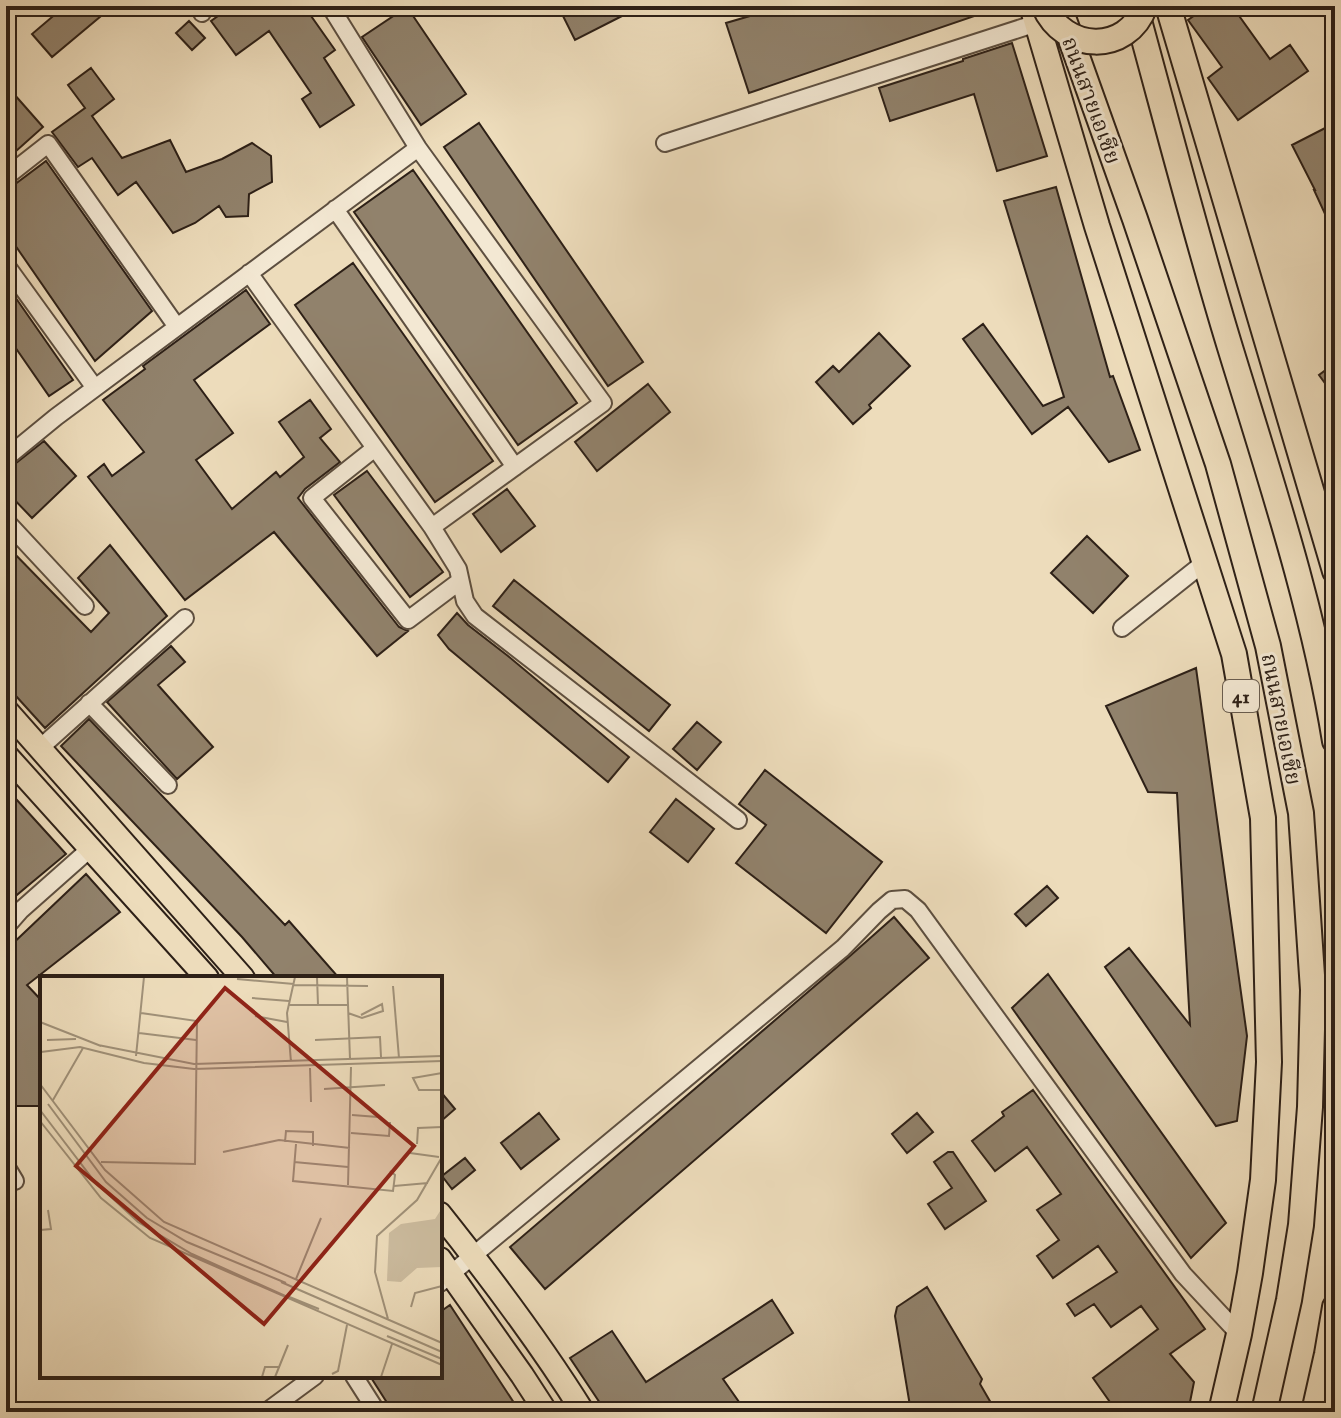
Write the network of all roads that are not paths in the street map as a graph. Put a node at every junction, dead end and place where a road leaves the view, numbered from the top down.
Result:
1 (330, 6) edge
2 (1059, 6) edge
3 (1072, 6) edge
4 (1135, 6) edge
5 (1145, 6) edge
6 (1168, 6) edge
7 (1038, 12) edge
8 (665, 143) dead end
9 (418, 148) junction
10 (6, 177) edge
11 (335, 209) junction
12 (1135, 219) junction
13 (6, 265) edge
14 (249, 273) junction
15 (177, 327) junction
16 (95, 388) junction
17 (375, 448) junction
18 (6, 458) edge
19 (515, 467) junction
20 (6, 521) edge
21 (432, 527) junction
22 (1205, 562) junction
23 (1335, 571) edge
24 (460, 581) junction
25 (85, 606) dead end
26 (185, 618) dead end
27 (1122, 628) dead end
28 (89, 703) junction
29 (6, 710) edge
30 (1335, 741) edge
31 (40, 748) junction
32 (6, 755) edge
33 (168, 785) dead end
34 (738, 820) dead end
35 (91, 848) junction
36 (6, 927) edge
37 (205, 976) edge
38 (241, 976) edge
39 (6, 1166) edge
40 (15, 1181) dead end
41 (442, 1217) edge
42 (473, 1256) junction
43 (444, 1272) edge
44 (1335, 1307) edge
45 (1239, 1334) junction
46 (312, 1378) edge
47 (355, 1378) edge
48 (266, 1412) edge
49 (377, 1412) edge
50 (546, 1412) edge
51 (583, 1412) edge
52 (1221, 1412) edge
53 (1264, 1412) edge
54 (1314, 1412) edge

1 - 9 street
2 - 12 highway, ถนนสายเอเชีย / 41
3 - 12 highway
4 - 30 highway
5 - 7 highway, bridge
6 - 23 highway
7 - 8 street
7 - 22 highway, ถนนสายเอเชีย / 41
9 - 11 street
9 - 19 street
10 - 15 street
11 - 14 street
11 - 19 street
12 - 53 highway, ถนนสายเอเชีย / 41
13 - 16 street
14 - 15 street
14 - 17 street
15 - 16 street
16 - 18 street
17 - 21 street
17 - 24 street
19 - 21 street
20 - 25 street
21 - 24 street
22 - 27 street
22 - 45 highway, ถนนสายเอเชีย / 41
24 - 34 street
26 - 28 street
28 - 31 street
28 - 33 street
29 - 31 main road
31 - 38 main road
32 - 35 main road
35 - 36 street
35 - 37 main road
39 - 40 street
41 - 42 main road
42 - 43 street
42 - 45 street
42 - 51 main road
43 - 50 main road
44 - 54 highway
45 - 52 highway, ถนนสายเอเชีย / 41
46 - 48 street
47 - 49 street

